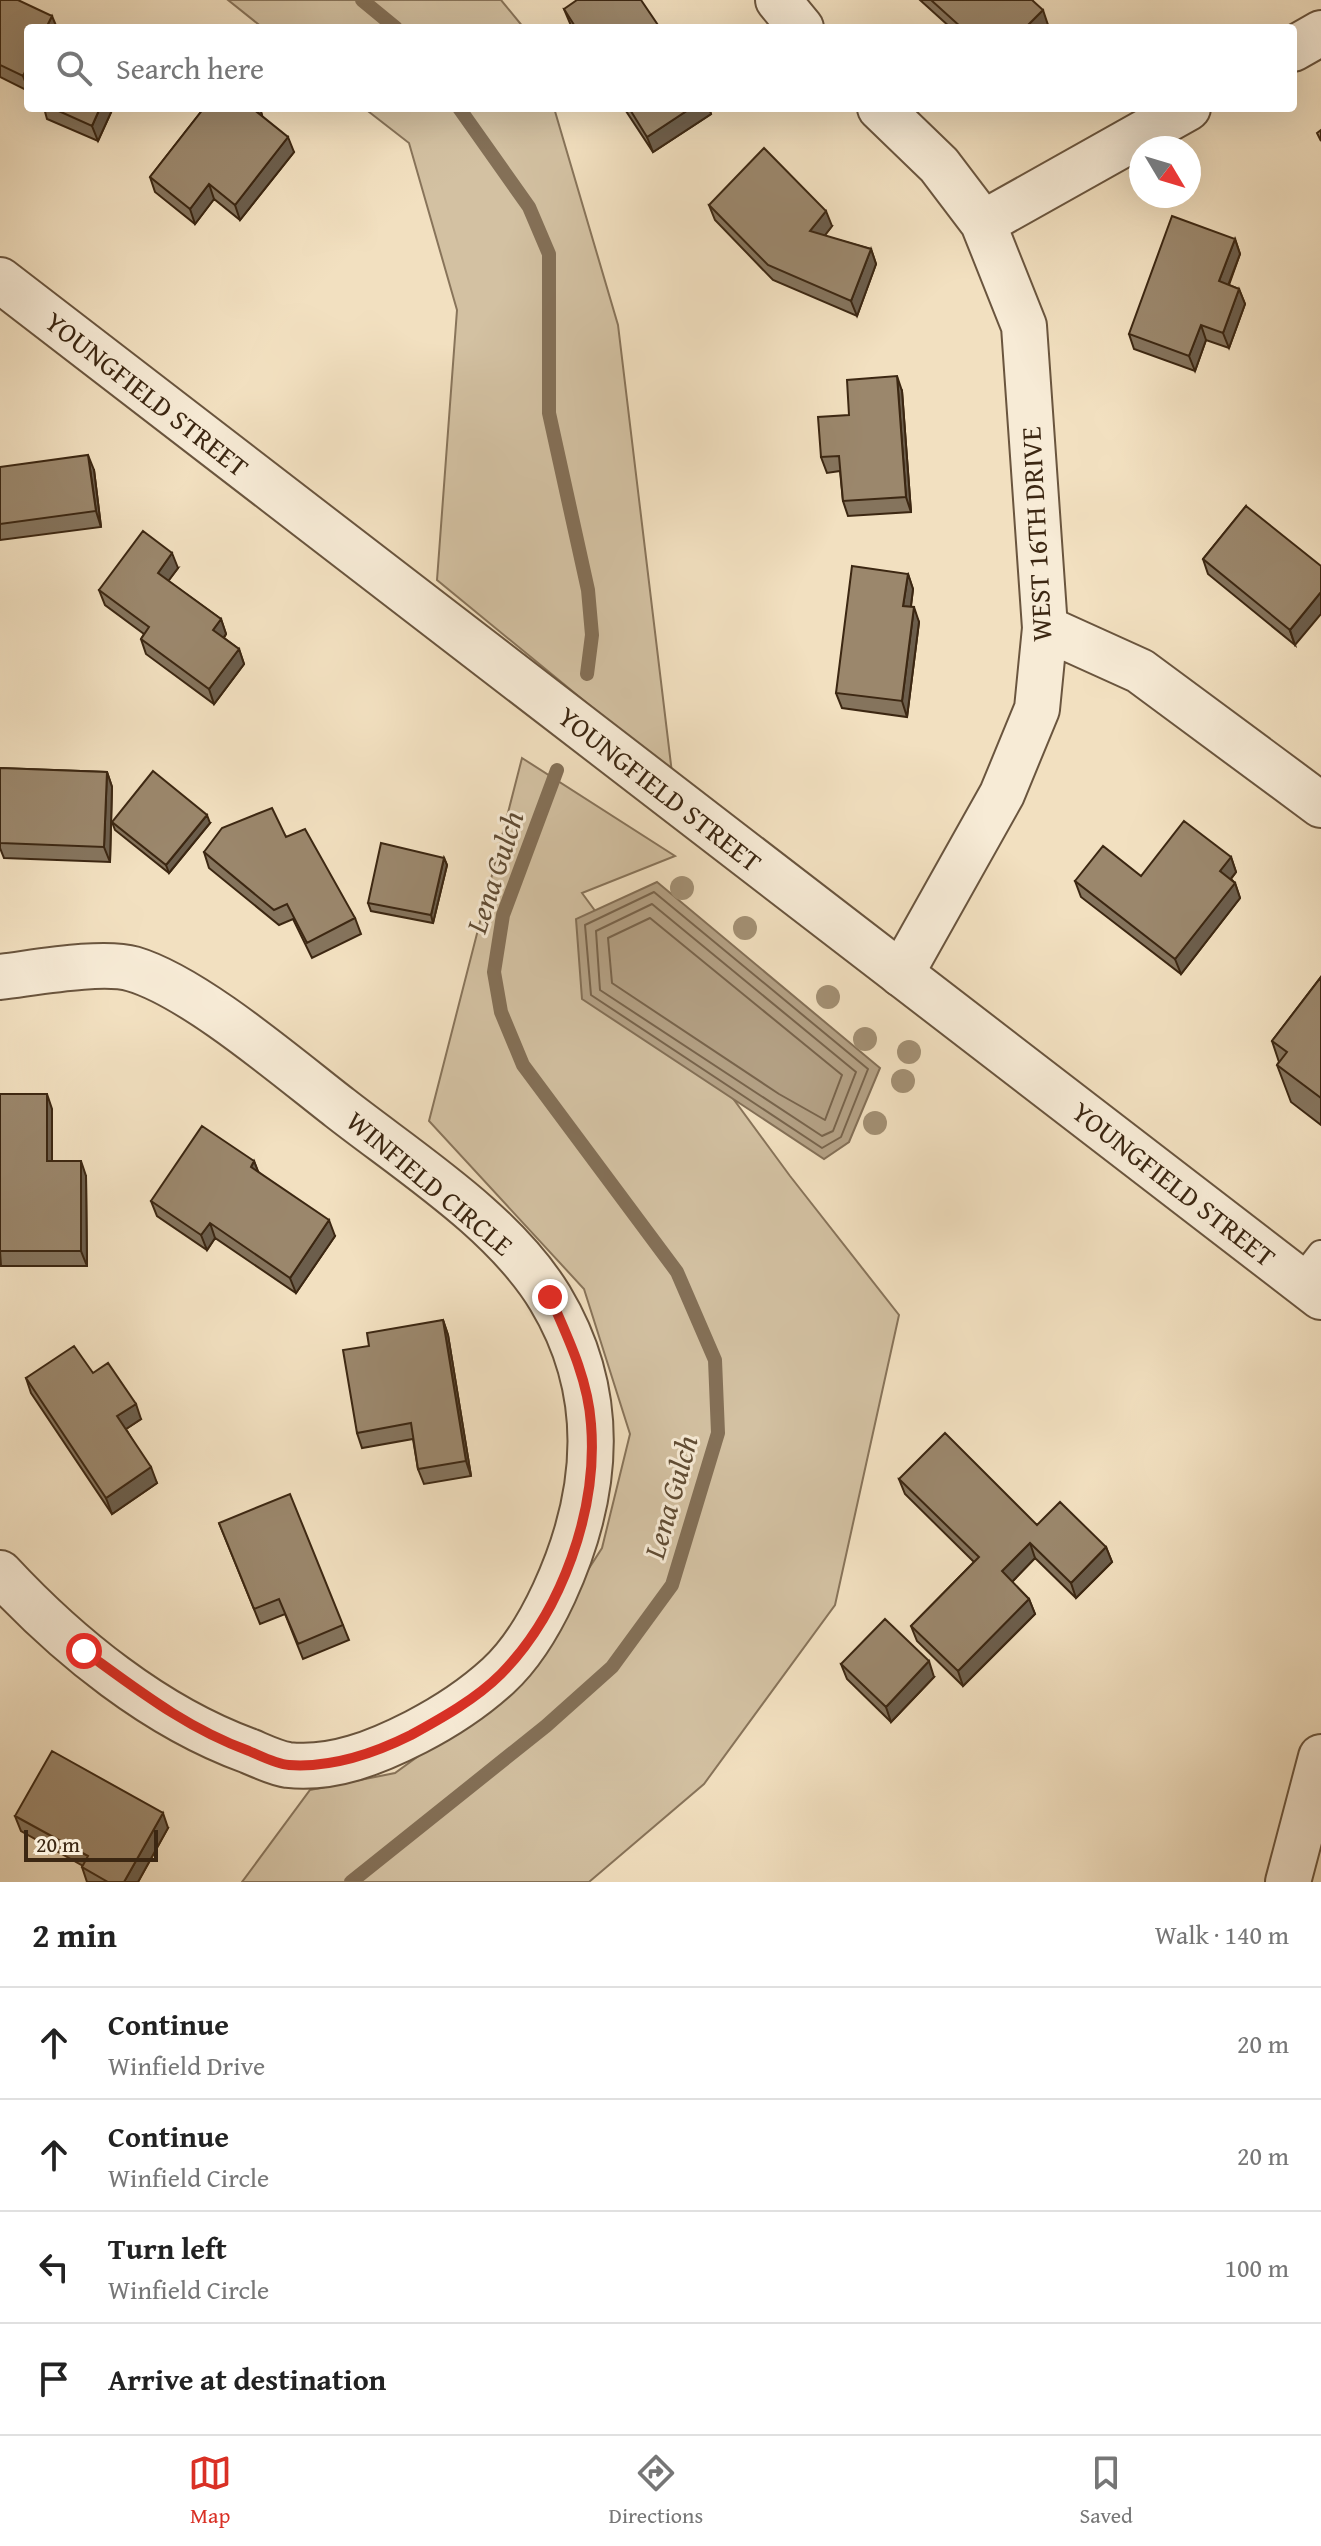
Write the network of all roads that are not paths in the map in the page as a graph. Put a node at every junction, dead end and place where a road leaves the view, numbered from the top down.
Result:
1 (778, 0) edge
2 (798, 24) edge
3 (1321, 33) edge
4 (1297, 47) edge
5 (884, 112) edge
6 (1181, 112) edge
7 (983, 223) junction
8 (0, 280) edge
9 (1045, 628) junction
10 (1318, 797) edge
11 (901, 974) junction
12 (0, 977) edge
13 (1314, 1277) edge
14 (0, 1573) edge
15 (1321, 1757) edge
16 (1288, 1882) edge

1 - 2 street
3 - 4 street
5 - 7 street, WEST 16TH DRIVE
6 - 7 street
7 - 9 street, WEST 16TH DRIVE
8 - 11 street, YOUNGFIELD STREET
9 - 10 street
9 - 11 street, WEST 16TH DRIVE
11 - 13 street, YOUNGFIELD STREET
12 - 14 street, WINFIELD CIRCLE
15 - 16 street

